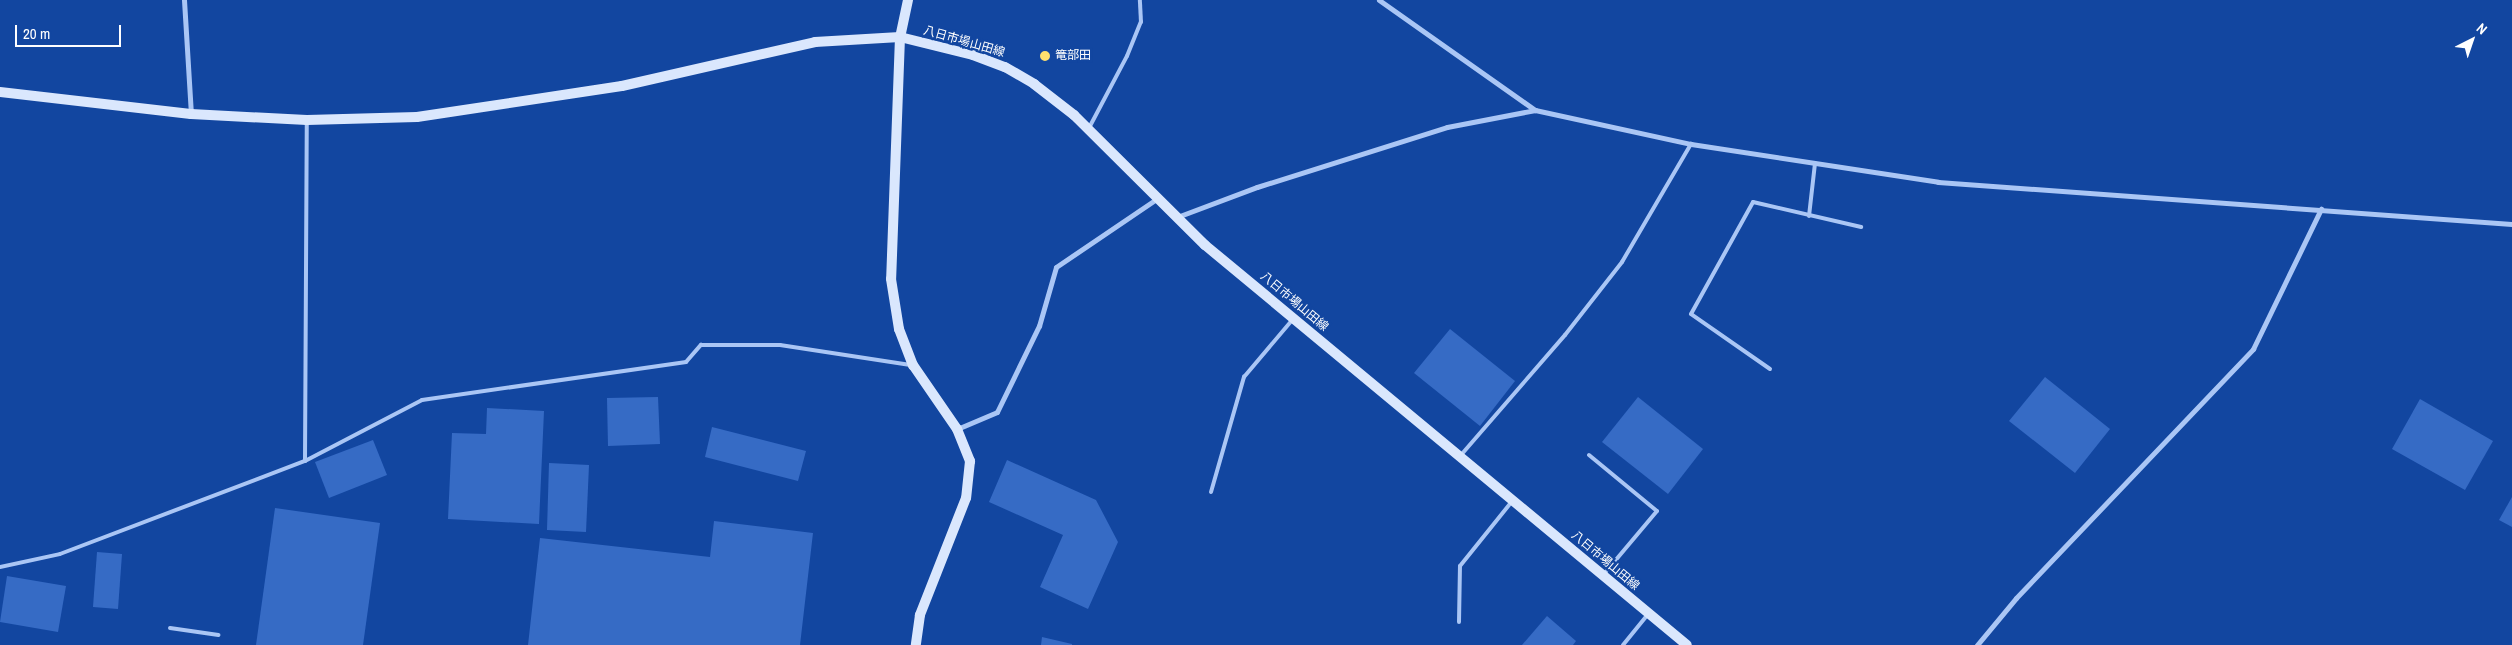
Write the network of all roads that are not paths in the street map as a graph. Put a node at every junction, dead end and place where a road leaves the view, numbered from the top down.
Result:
1 (184, 0) edge
2 (908, 0) edge
3 (1140, 0) edge
4 (1378, 0) edge
5 (900, 37) junction
6 (0, 92) edge
7 (1535, 110) junction
8 (191, 114) junction
9 (307, 120) junction
10 (1089, 129) junction
11 (1690, 144) junction
12 (1815, 164) junction
13 (1159, 198) junction
14 (2321, 209) junction
15 (1809, 216) junction
16 (1177, 217) junction
17 (2512, 224) edge
18 (1861, 228) dead end
19 (1294, 318) junction
20 (913, 365) junction
21 (1770, 369) dead end
22 (957, 430) junction
23 (1589, 455) dead end
24 (1459, 456) junction
25 (306, 461) junction
26 (1211, 492) dead end
27 (1513, 500) junction
28 (0, 567) edge
29 (1603, 575) junction
30 (1648, 613) junction
31 (1459, 622) dead end
32 (170, 628) dead end
33 (218, 635) dead end
34 (916, 645) edge
35 (1623, 645) edge
36 (1686, 645) edge
37 (1977, 645) edge

1 - 8 street
2 - 5 street
3 - 10 lane
4 - 7 street
5 - 9 street, 八日市場山田線
5 - 10 street, 八日市場山田線
5 - 20 street
6 - 8 street, 八日市場山田線
7 - 11 street
7 - 16 street
8 - 9 street, 八日市場山田線
9 - 25 lane
10 - 13 street, 八日市場山田線
11 - 12 street
11 - 24 lane
12 - 14 street
12 - 15 lane
13 - 16 street, 八日市場山田線
13 - 22 street
14 - 17 street
14 - 37 street
15 - 18 lane
15 - 21 lane
16 - 19 street, 八日市場山田線
19 - 24 street, 八日市場山田線
19 - 26 lane
20 - 22 street
20 - 25 lane
22 - 34 street
23 - 29 lane
24 - 27 street, 八日市場山田線
25 - 28 lane
27 - 29 street, 八日市場山田線
27 - 31 lane
29 - 30 street, 八日市場山田線
30 - 35 lane
30 - 36 street, 八日市場山田線
32 - 33 lane

